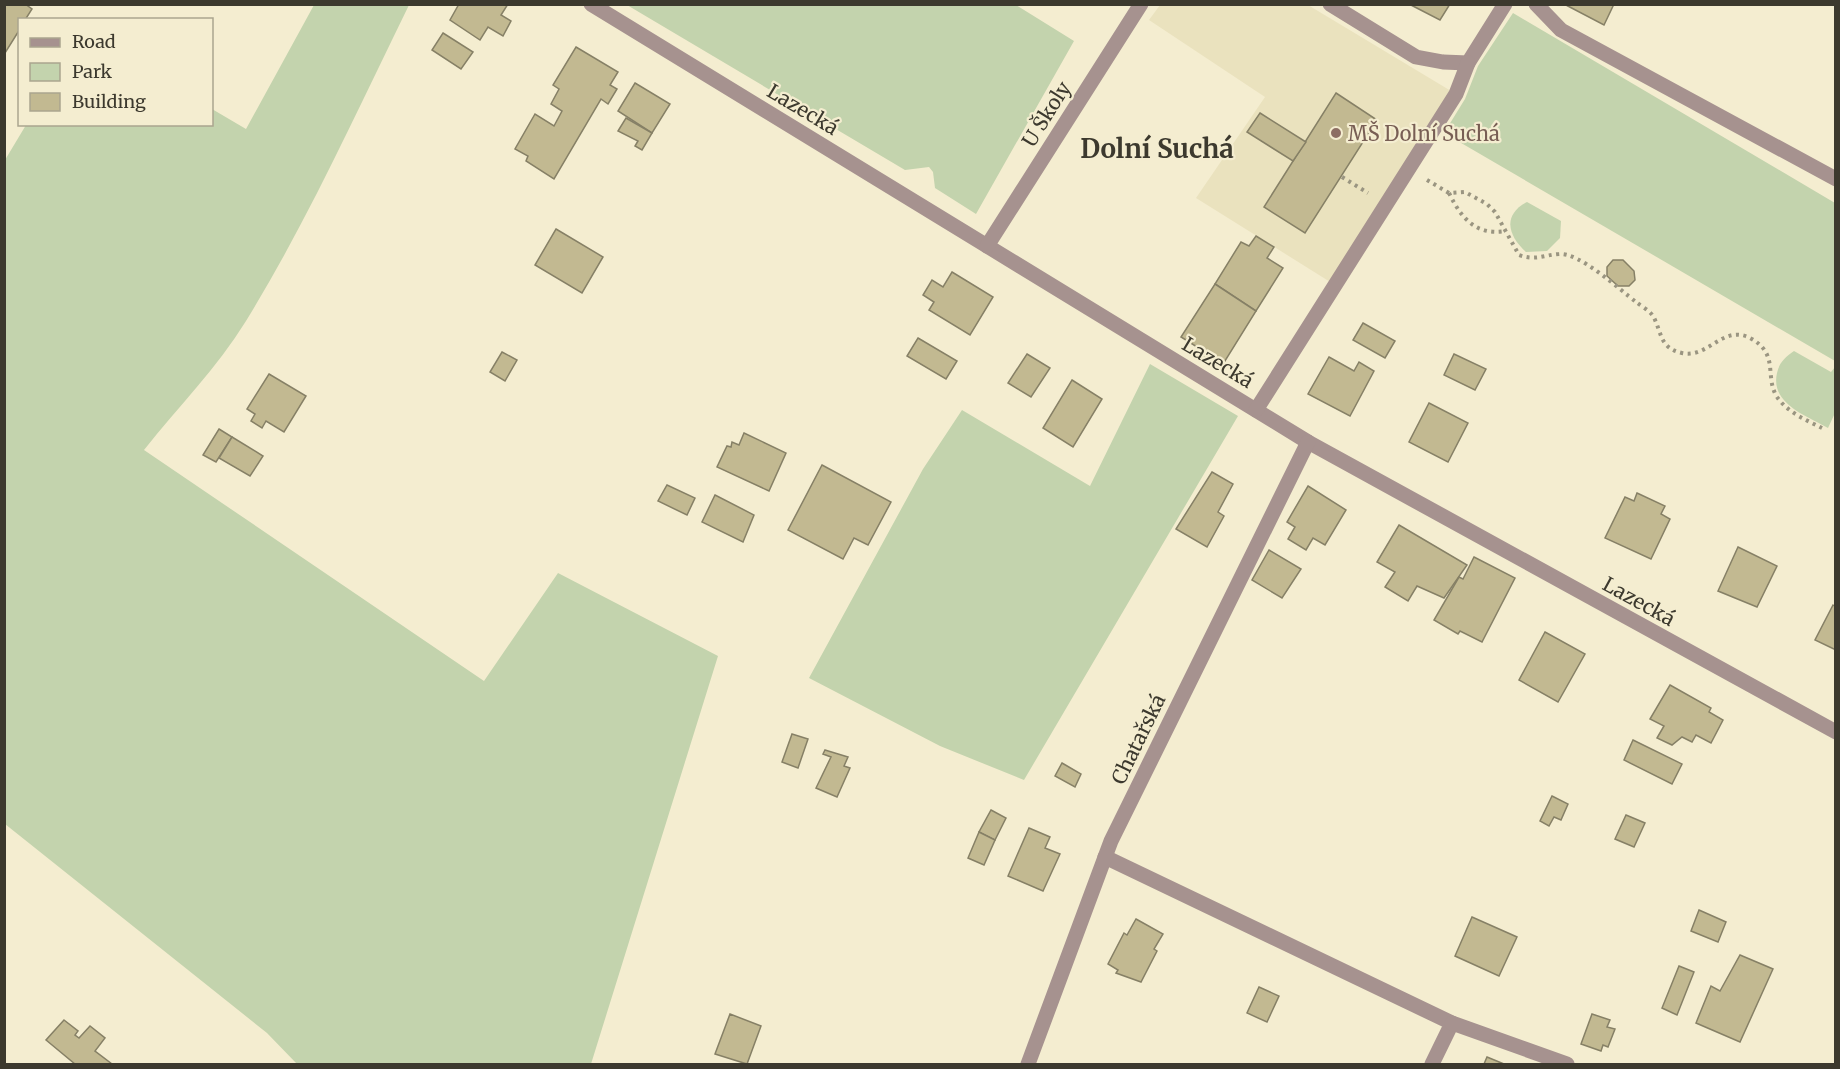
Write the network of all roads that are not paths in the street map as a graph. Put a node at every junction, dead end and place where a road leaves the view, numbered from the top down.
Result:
1 (591, 4) edge
2 (1141, 4) edge
3 (1330, 4) edge
4 (1505, 4) edge
5 (1536, 4) edge
6 (1468, 63) junction
7 (1836, 179) edge
8 (987, 246) junction
9 (1256, 410) junction
10 (1308, 442) junction
11 (1836, 732) edge
12 (1105, 857) junction
13 (1452, 1023) junction
14 (1028, 1065) edge
15 (1432, 1065) edge
16 (1567, 1065) edge

1 - 8 street, Lazecká
2 - 8 street, U Školy
3 - 6 street
4 - 6 street
5 - 7 street
6 - 9 street
8 - 9 street, Lazecká
9 - 10 street, Lazecká
10 - 11 street, Lazecká
10 - 12 street, Chatařská
12 - 13 street
12 - 14 street, Chatařská
13 - 15 street
13 - 16 street

